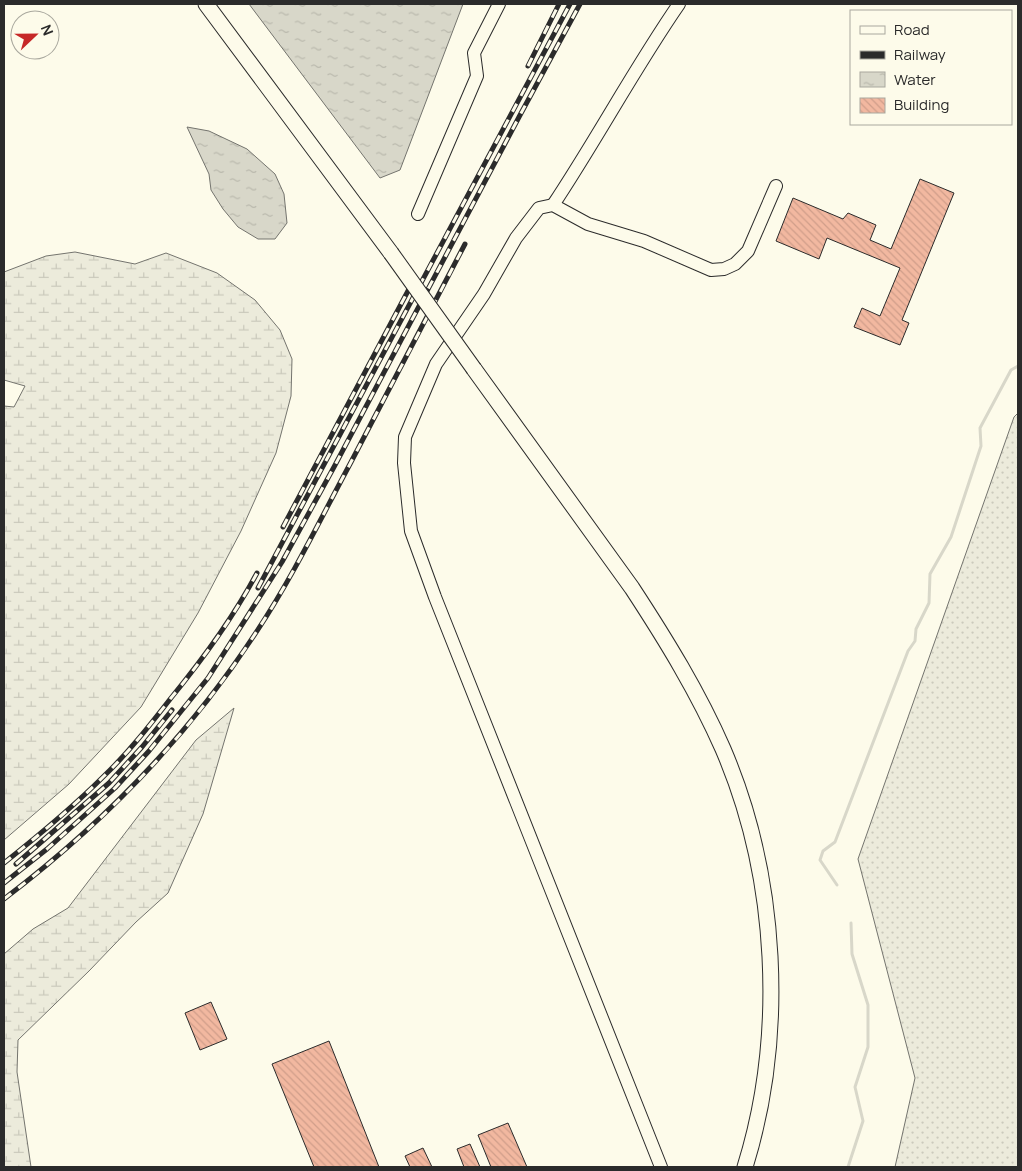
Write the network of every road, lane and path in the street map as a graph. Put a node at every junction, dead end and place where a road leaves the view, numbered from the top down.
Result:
1 (206, 4) edge
2 (499, 4) edge
3 (679, 4) edge
4 (776, 186) dead end
5 (553, 205) junction
6 (418, 214) dead end
7 (661, 1167) edge
8 (745, 1167) edge

1 - 8 main road, bridge
2 - 6 street
3 - 5 street
4 - 5 street
5 - 7 street

